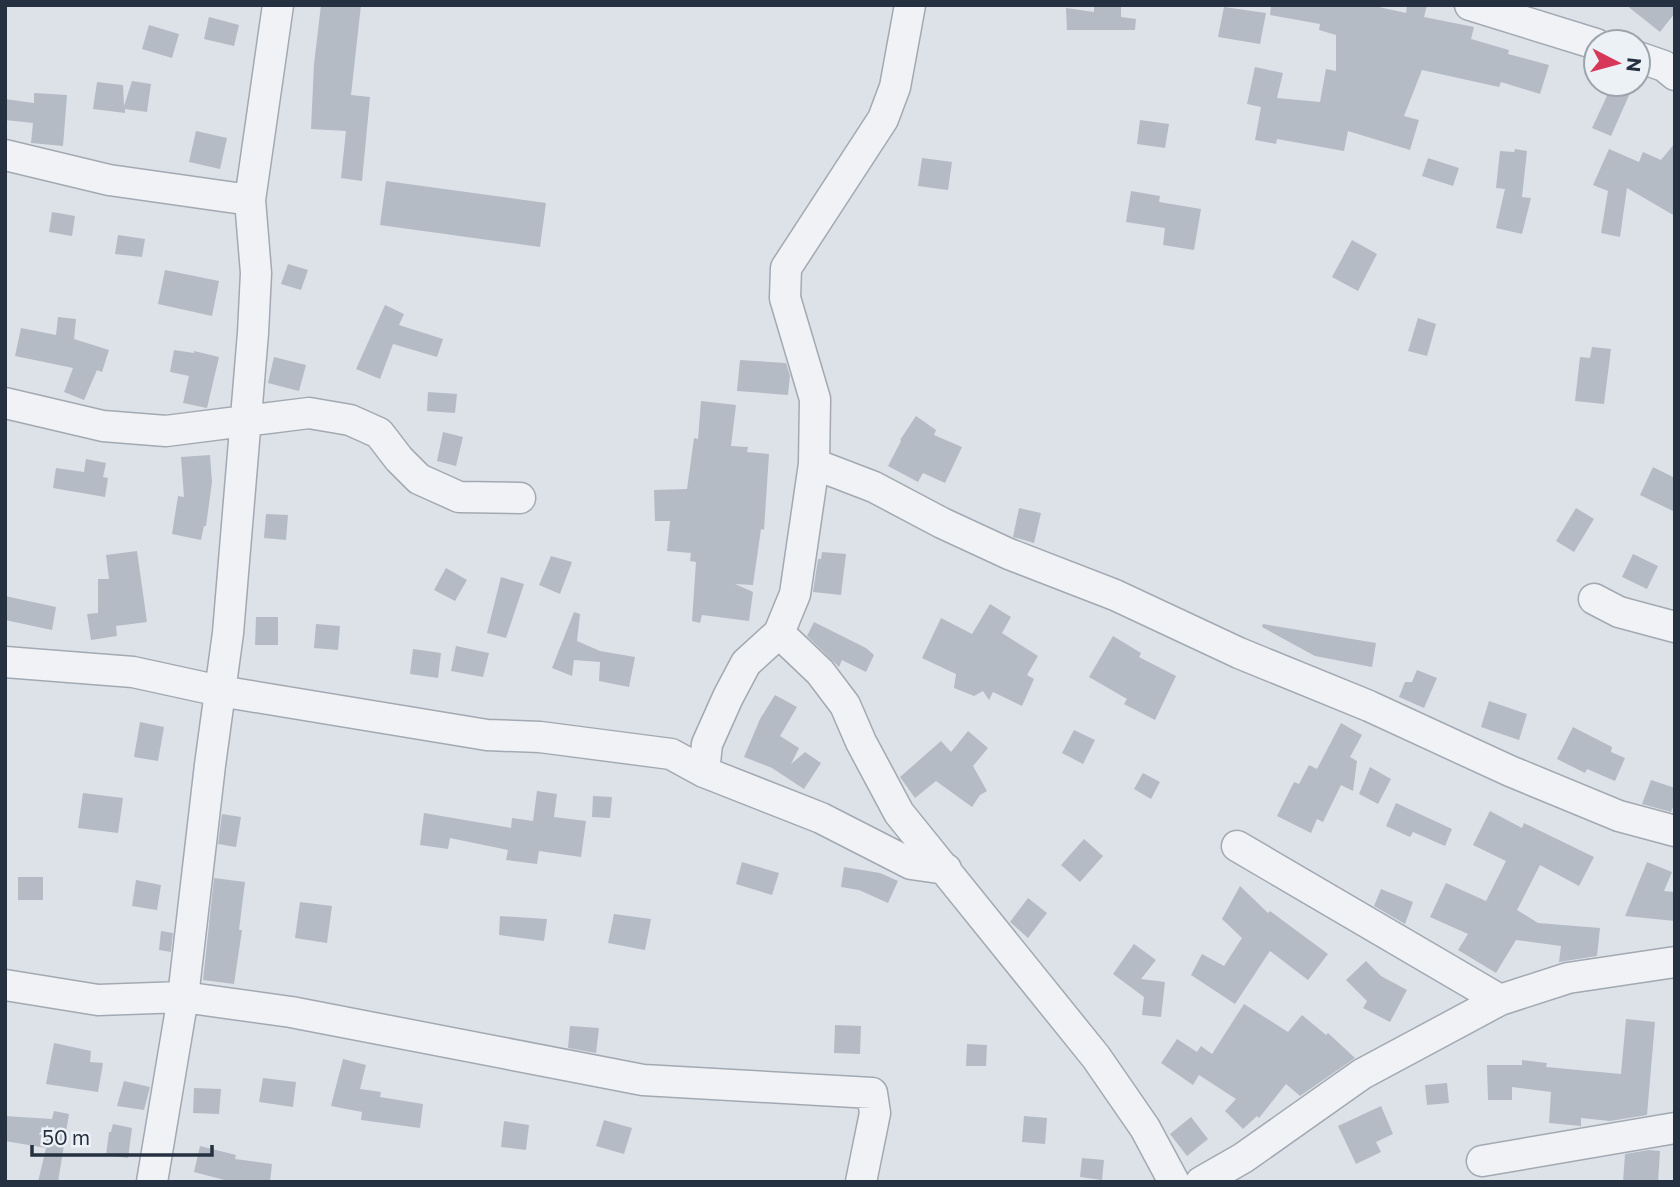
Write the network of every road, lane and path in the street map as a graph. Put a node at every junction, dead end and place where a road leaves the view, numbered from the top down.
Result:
1 (278, 5) edge
2 (910, 5) edge
3 (1470, 5) edge
4 (1582, 40) edge
5 (1652, 62) edge
6 (1675, 75) edge
7 (5, 155) edge
8 (250, 200) junction
9 (5, 403) edge
10 (246, 421) junction
11 (814, 464) junction
12 (520, 498) dead end
13 (1594, 599) dead end
14 (1675, 627) edge
15 (779, 633) junction
16 (5, 662) edge
17 (220, 691) junction
18 (704, 772) junction
19 (1675, 831) edge
20 (1237, 846) dead end
21 (946, 869) junction
22 (1675, 962) edge
23 (5, 985) edge
24 (183, 997) junction
25 (1500, 1000) junction
26 (1675, 1128) edge
27 (1482, 1161) dead end
28 (152, 1182) edge
29 (861, 1182) edge
30 (1174, 1182) edge
31 (1201, 1182) edge

1 - 8 street
2 - 11 street
3 - 4 street
5 - 6 street
7 - 8 street
8 - 10 street
9 - 10 street
10 - 12 street
10 - 17 street
11 - 15 street
11 - 19 street
13 - 14 street
15 - 18 street
15 - 21 street
16 - 17 street
17 - 18 street
17 - 24 street
18 - 21 street
20 - 25 street
21 - 30 street
22 - 25 street
23 - 24 street
24 - 28 street
24 - 29 street
25 - 31 street
26 - 27 street

